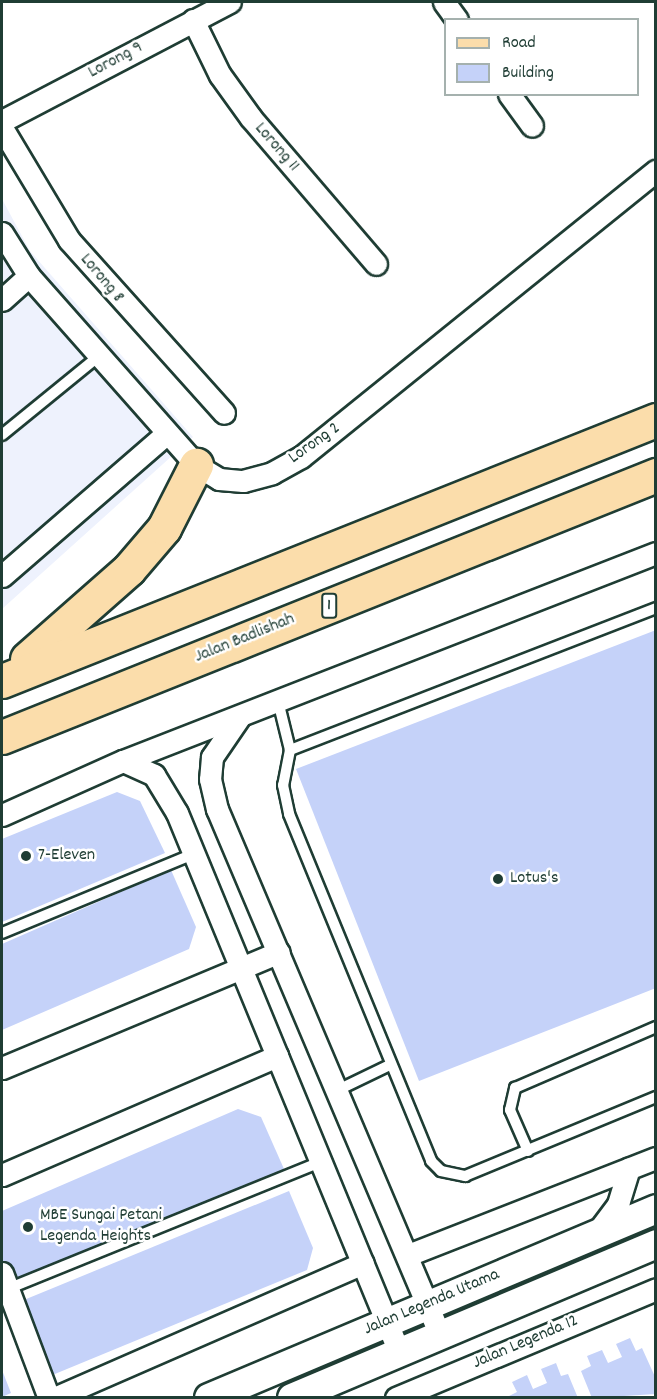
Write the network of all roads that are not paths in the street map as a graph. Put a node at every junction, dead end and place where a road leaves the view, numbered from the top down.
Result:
1 (230, 2) edge
2 (444, 2) edge
3 (456, 18) edge
4 (193, 20) junction
5 (510, 96) edge
6 (2, 121) edge
7 (532, 126) dead end
8 (2, 128) edge
9 (656, 171) edge
10 (2, 233) edge
11 (376, 264) dead end
12 (29, 276) junction
13 (2, 300) edge
14 (99, 356) junction
15 (224, 413) dead end
16 (656, 420) edge
17 (167, 433) junction
18 (2, 435) edge
19 (196, 465) junction
20 (656, 475) edge
21 (656, 553) edge
22 (2, 576) edge
23 (656, 608) edge
24 (2, 679) edge
25 (278, 701) junction
26 (240, 715) junction
27 (2, 737) edge
28 (290, 750) junction
29 (123, 761) junction
30 (2, 815) edge
31 (194, 854) junction
32 (2, 933) edge
33 (279, 952) junction
34 (241, 968) junction
35 (656, 1027) edge
36 (278, 1056) junction
37 (390, 1065) junction
38 (2, 1068) edge
39 (338, 1090) junction
40 (656, 1098) edge
41 (528, 1151) junction
42 (656, 1158) edge
43 (321, 1162) junction
44 (629, 1169) junction
45 (2, 1174) edge
46 (656, 1209) edge
47 (594, 1235) junction
48 (656, 1244) edge
49 (408, 1255) junction
50 (363, 1263) junction
51 (4, 1284) edge
52 (656, 1289) edge
53 (427, 1305) junction
54 (387, 1322) junction
55 (440, 1335) junction
56 (399, 1352) junction
57 (217, 1396) edge
58 (49, 1398) edge
59 (54, 1398) edge
60 (291, 1398) edge
61 (396, 1398) edge

1 - 4 street, Lorong 9
2 - 3 street
4 - 6 street, Lorong 9
4 - 11 street, Lorong 11
5 - 7 street
8 - 15 street, Lorong 8
9 - 19 street, Lorong 2
10 - 12 street, Lorong 2
12 - 13 street
12 - 14 street, Lorong 2
14 - 17 street, Lorong 2
14 - 18 lane
16 - 24 main road
17 - 19 street, Lorong 2
17 - 22 street
19 - 24 main road
20 - 27 main road, Jalan Badlishah / 1
21 - 25 street
23 - 28 lane
25 - 26 street
25 - 28 lane
26 - 29 street
26 - 33 street
28 - 37 lane
29 - 30 street
29 - 31 street
31 - 32 lane
31 - 34 street
33 - 34 street
33 - 39 street
34 - 36 street
34 - 38 street
35 - 41 lane
36 - 43 street
36 - 45 street
37 - 39 lane
37 - 41 lane
39 - 49 street
40 - 41 lane
42 - 44 street
43 - 50 street
43 - 51 lane
44 - 47 street
44 - 49 street
46 - 47 street, Jalan Legenda Utama
47 - 53 street, Jalan Legenda Utama
48 - 55 street, Jalan Legenda Utama
49 - 53 street
50 - 54 street
50 - 59 street
51 - 58 street
52 - 61 street, Jalan Legenda 12
53 - 54 street, Jalan Legenda Utama
53 - 55 street
54 - 56 street
54 - 57 street, Jalan Legenda Utama
55 - 56 street, Jalan Legenda Utama
56 - 60 street, Jalan Legenda Utama

